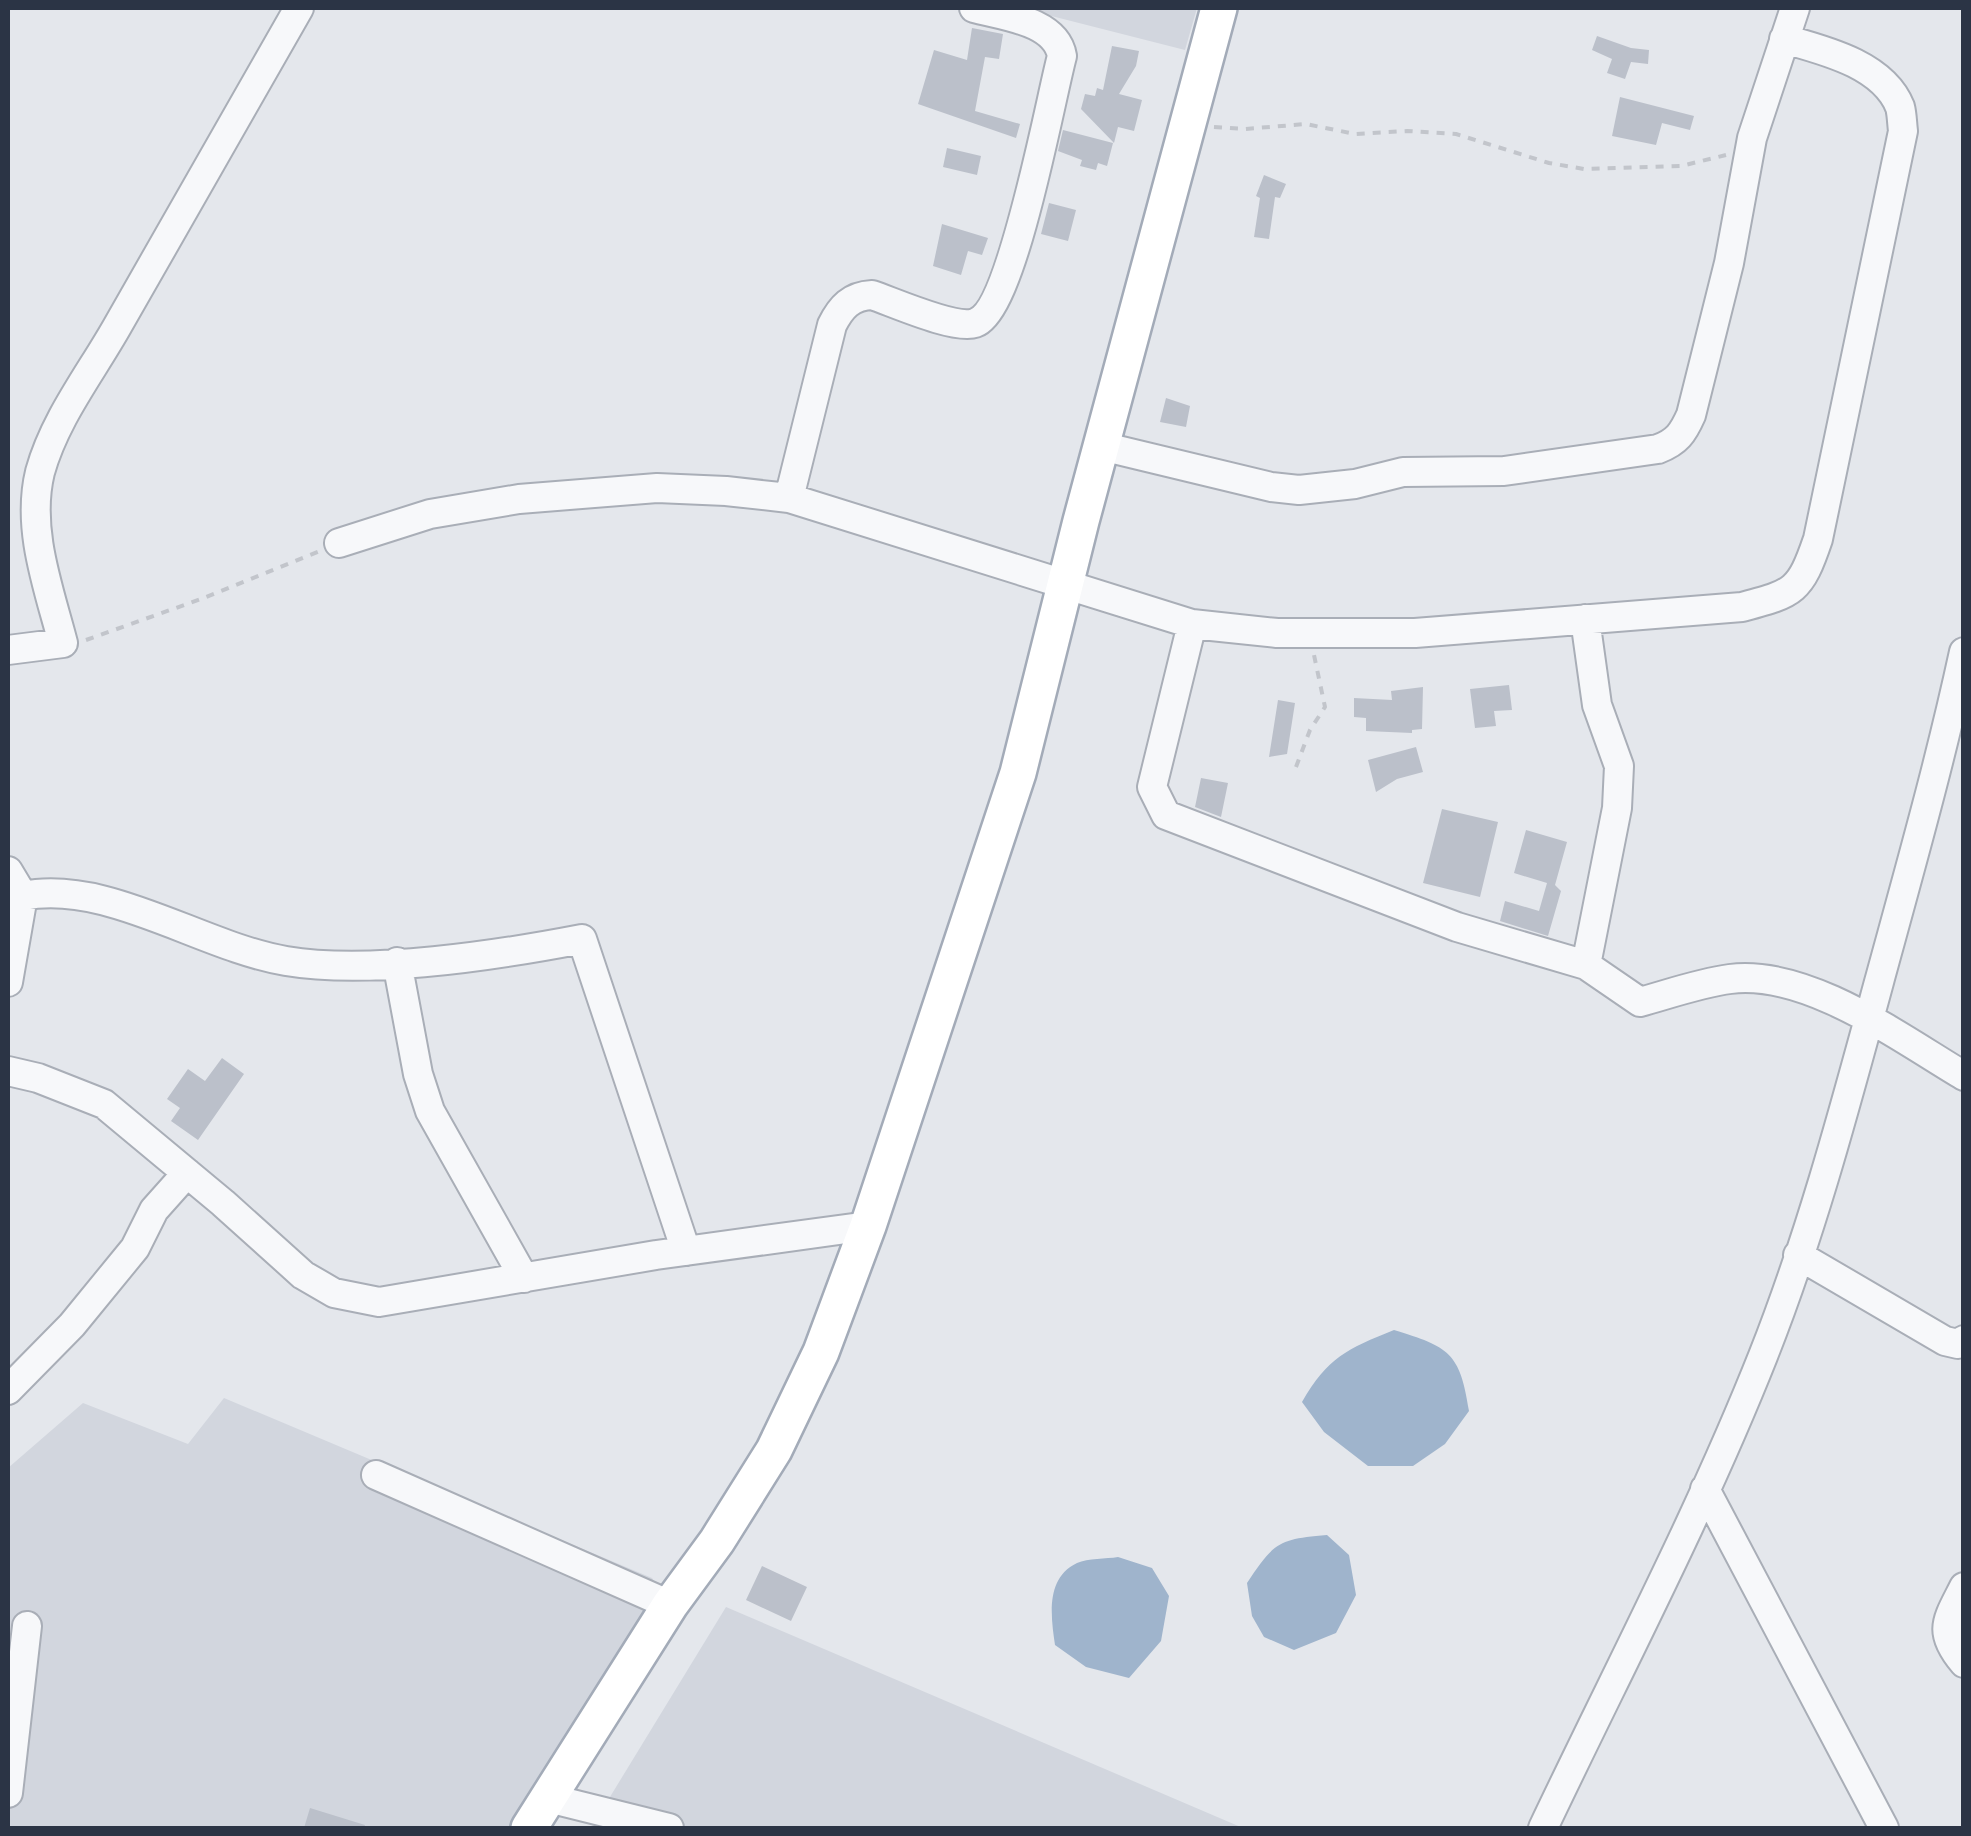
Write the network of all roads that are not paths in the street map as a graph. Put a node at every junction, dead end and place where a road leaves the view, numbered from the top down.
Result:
1 (298, 8) edge
2 (974, 8) edge
3 (1219, 8) edge
4 (1795, 8) edge
5 (1784, 39) junction
6 (1101, 446) junction
7 (788, 498) junction
8 (339, 544) road end
9 (1064, 587) junction
10 (1585, 620) junction
11 (1192, 624) junction
12 (8, 650) edge
13 (1964, 652) edge
14 (1955, 730) edge
15 (8, 871) edge
16 (23, 896) junction
17 (396, 962) junction
18 (1586, 965) junction
19 (8, 982) edge
20 (1869, 1019) junction
21 (8, 1071) edge
22 (1964, 1076) edge
23 (187, 1173) junction
24 (868, 1226) junction
25 (686, 1251) junction
26 (1798, 1255) junction
27 (524, 1278) junction
28 (1964, 1340) edge
29 (8, 1390) edge
30 (376, 1476) dead end
31 (1706, 1489) junction
32 (1964, 1587) edge
33 (670, 1606) junction
34 (27, 1626) dead end
35 (1964, 1662) edge
36 (8, 1793) edge
37 (548, 1798) junction
38 (529, 1828) edge
39 (669, 1828) edge
40 (1543, 1828) edge
41 (1882, 1828) edge

1 - 12 street
2 - 7 street
3 - 6 main road
4 - 5 street
5 - 6 street
5 - 10 street
6 - 9 main road
7 - 8 street
7 - 9 street
9 - 11 street
9 - 24 main road
10 - 11 street
10 - 18 street
11 - 18 street
13 - 14 street
14 - 20 street
15 - 16 street
16 - 17 street
16 - 19 street
17 - 25 street
17 - 27 street
18 - 20 street
20 - 22 street
20 - 26 street
21 - 23 street
23 - 27 street
23 - 29 street
24 - 25 street
24 - 33 main road
25 - 27 street
26 - 28 street
26 - 31 street
30 - 33 street
31 - 40 street
31 - 41 street
32 - 35 street
33 - 37 main road
34 - 36 street
37 - 38 main road
37 - 39 street

